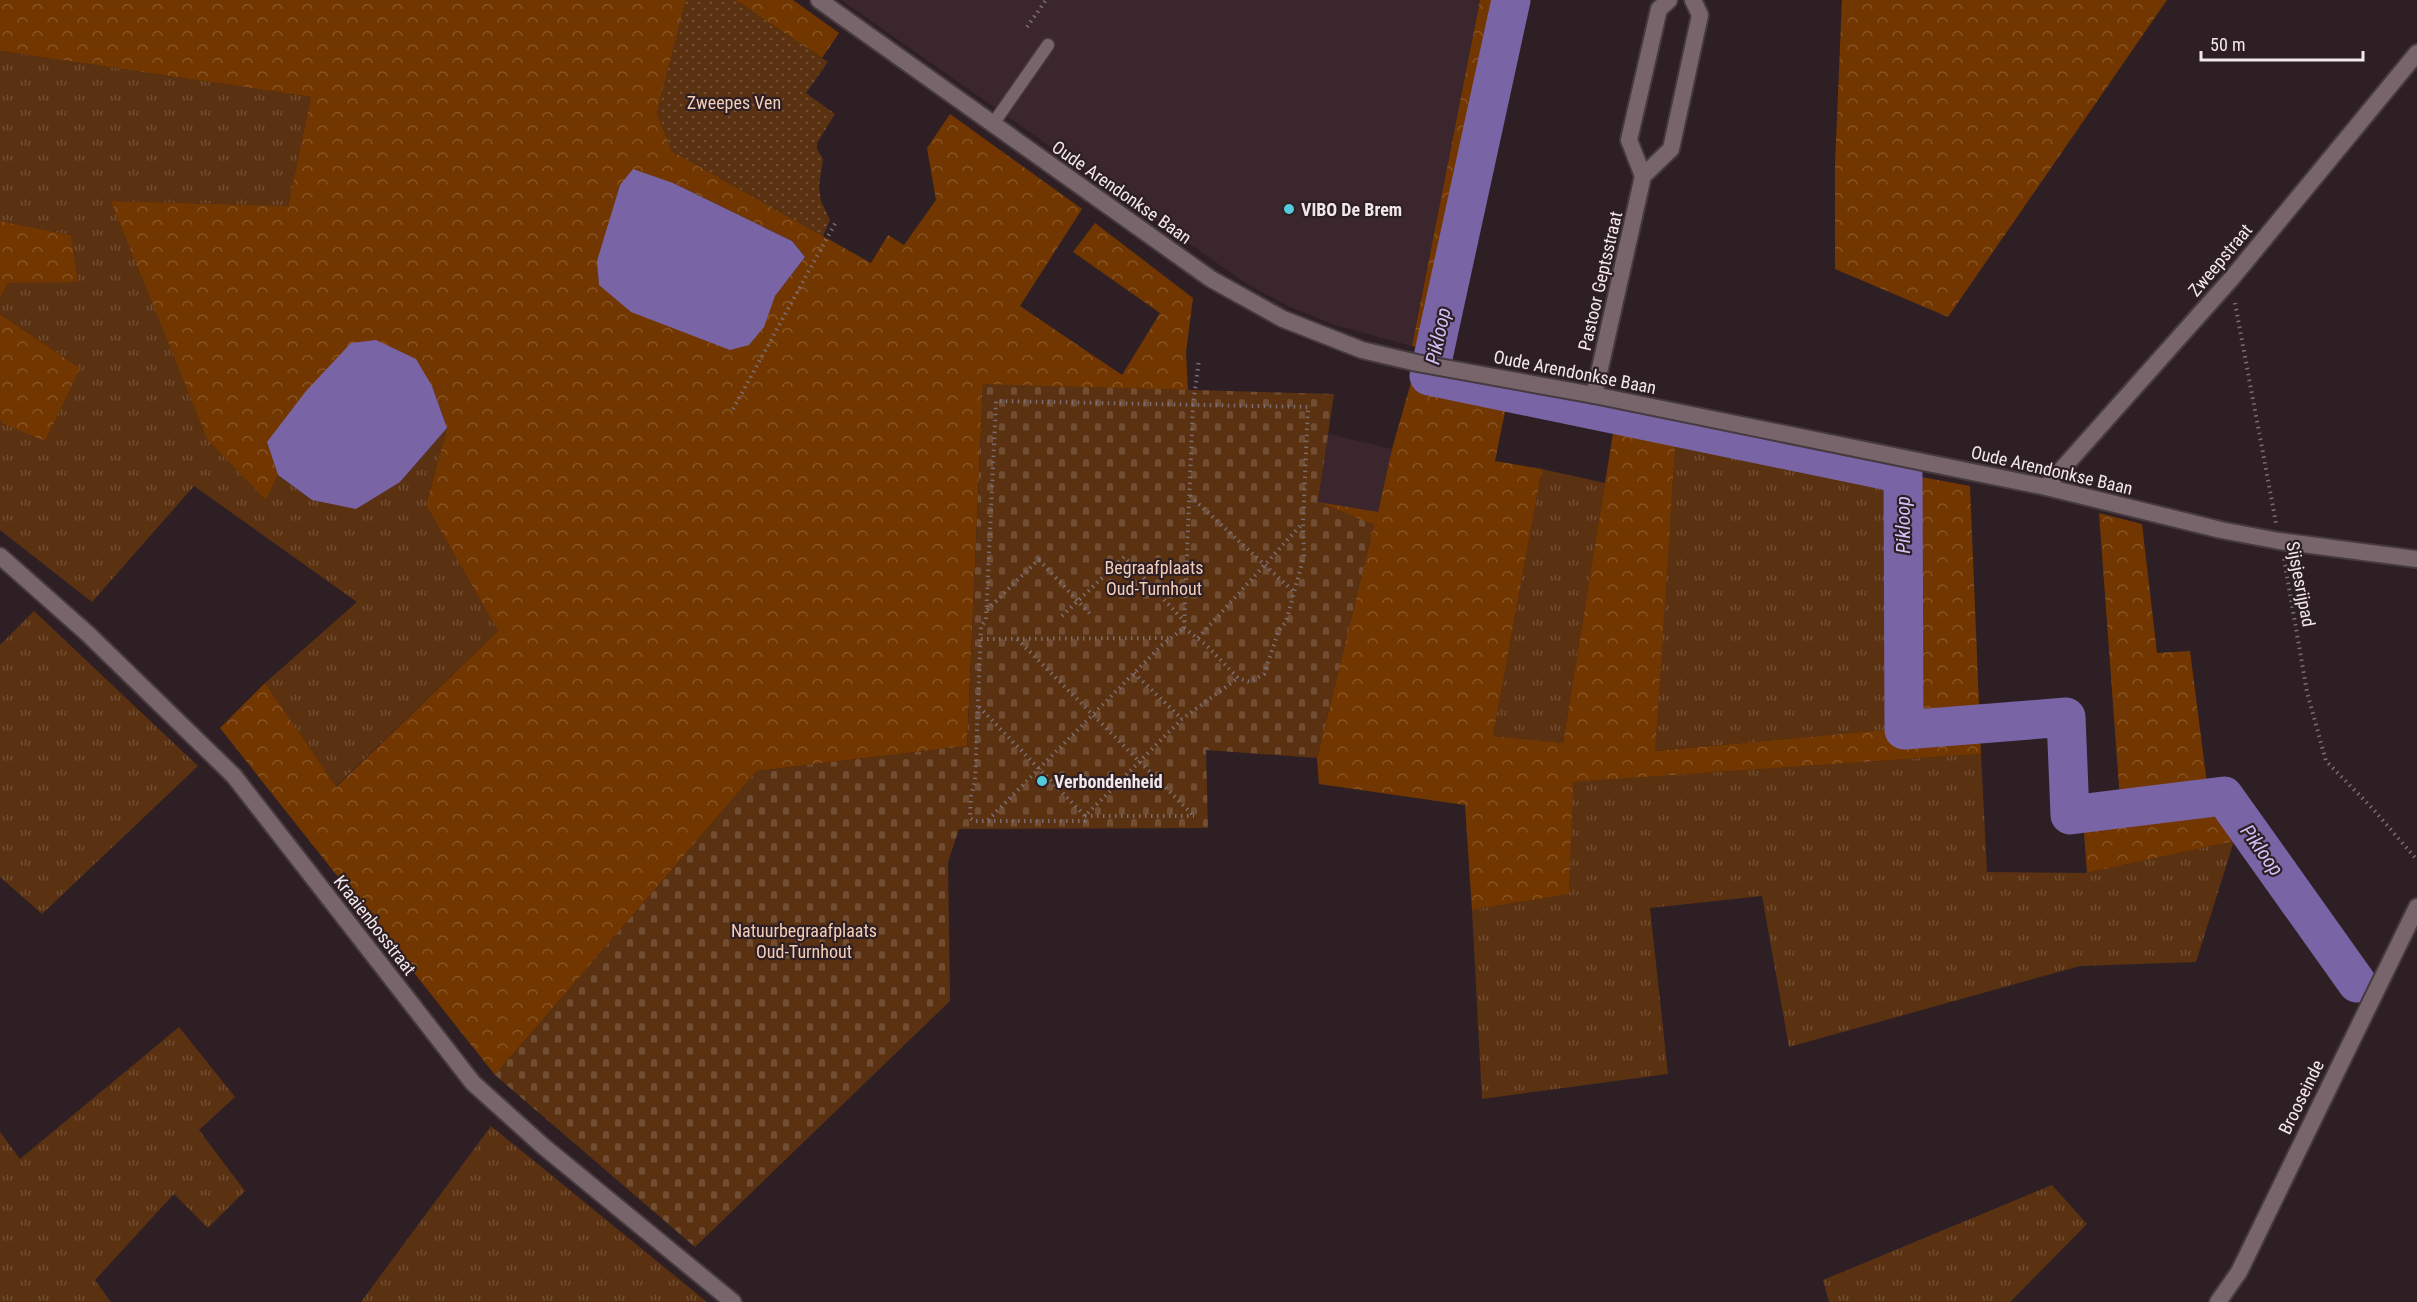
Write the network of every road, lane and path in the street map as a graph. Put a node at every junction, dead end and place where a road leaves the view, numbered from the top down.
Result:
1 (819, 0) edge
2 (1046, 0) edge
3 (1669, 0) edge
4 (1694, 0) edge
5 (1027, 27) dead end
6 (1048, 45) dead end
7 (2417, 53) edge
8 (993, 124) junction
9 (1643, 176) junction
10 (837, 220) dead end
11 (2232, 278) junction
12 (1199, 360) dead end
13 (1594, 394) junction
14 (1193, 405) junction
15 (733, 409) dead end
16 (2046, 487) junction
17 (1190, 496) junction
18 (1303, 523) junction
19 (2279, 541) junction
20 (0, 556) edge
21 (2417, 560) edge
22 (1264, 564) junction
23 (1294, 592) junction
24 (1078, 601) junction
25 (987, 610) junction
26 (1091, 615) dead end
27 (1062, 616) dead end
28 (1185, 622) junction
29 (1184, 628) junction
30 (1171, 638) junction
31 (1197, 638) junction
32 (981, 639) junction
33 (1017, 639) junction
34 (1134, 673) junction
35 (1238, 678) junction
36 (978, 706) junction
37 (1092, 715) junction
38 (1182, 719) junction
39 (1139, 762) junction
40 (1039, 769) junction
41 (1085, 816) junction
42 (987, 821) junction
43 (2417, 860) edge
44 (2417, 907) edge
45 (733, 1302) edge
46 (2217, 1302) edge

1 - 8 street, Oude Arendonkse Baan
2 - 5 path
3 - 9 street
4 - 9 street
6 - 8 lane
7 - 11 street, Zweepstraat
8 - 13 street, Oude Arendonkse Baan
9 - 13 street, Pastoor Geptsstraat
10 - 15 path
11 - 16 street, Zweepstraat
11 - 19 path, Sijsjesrijpad
12 - 14 path
13 - 16 street, Oude Arendonkse Baan
14 - 17 path
14 - 18 path
14 - 25 path
16 - 19 street, Oude Arendonkse Baan
17 - 22 path
17 - 28 path
18 - 22 path
18 - 23 path
19 - 21 street, Oude Arendonkse Baan
19 - 43 path, Sijsjesrijpad
20 - 45 street, Kraaienbosstraat
22 - 23 path
22 - 31 path
23 - 35 path
24 - 25 path
24 - 26 path
24 - 27 path
24 - 28 path
25 - 32 path
28 - 29 path
29 - 30 path
29 - 31 path
30 - 33 path
30 - 34 path
31 - 35 path
32 - 33 path
32 - 36 path
33 - 37 path
34 - 37 path
34 - 38 path
35 - 38 path
36 - 40 path
36 - 42 path
37 - 39 path
37 - 40 path
38 - 39 path
39 - 41 path
39 - 41 path
40 - 41 path
40 - 42 path
41 - 42 path
44 - 46 street, Brooseinde

